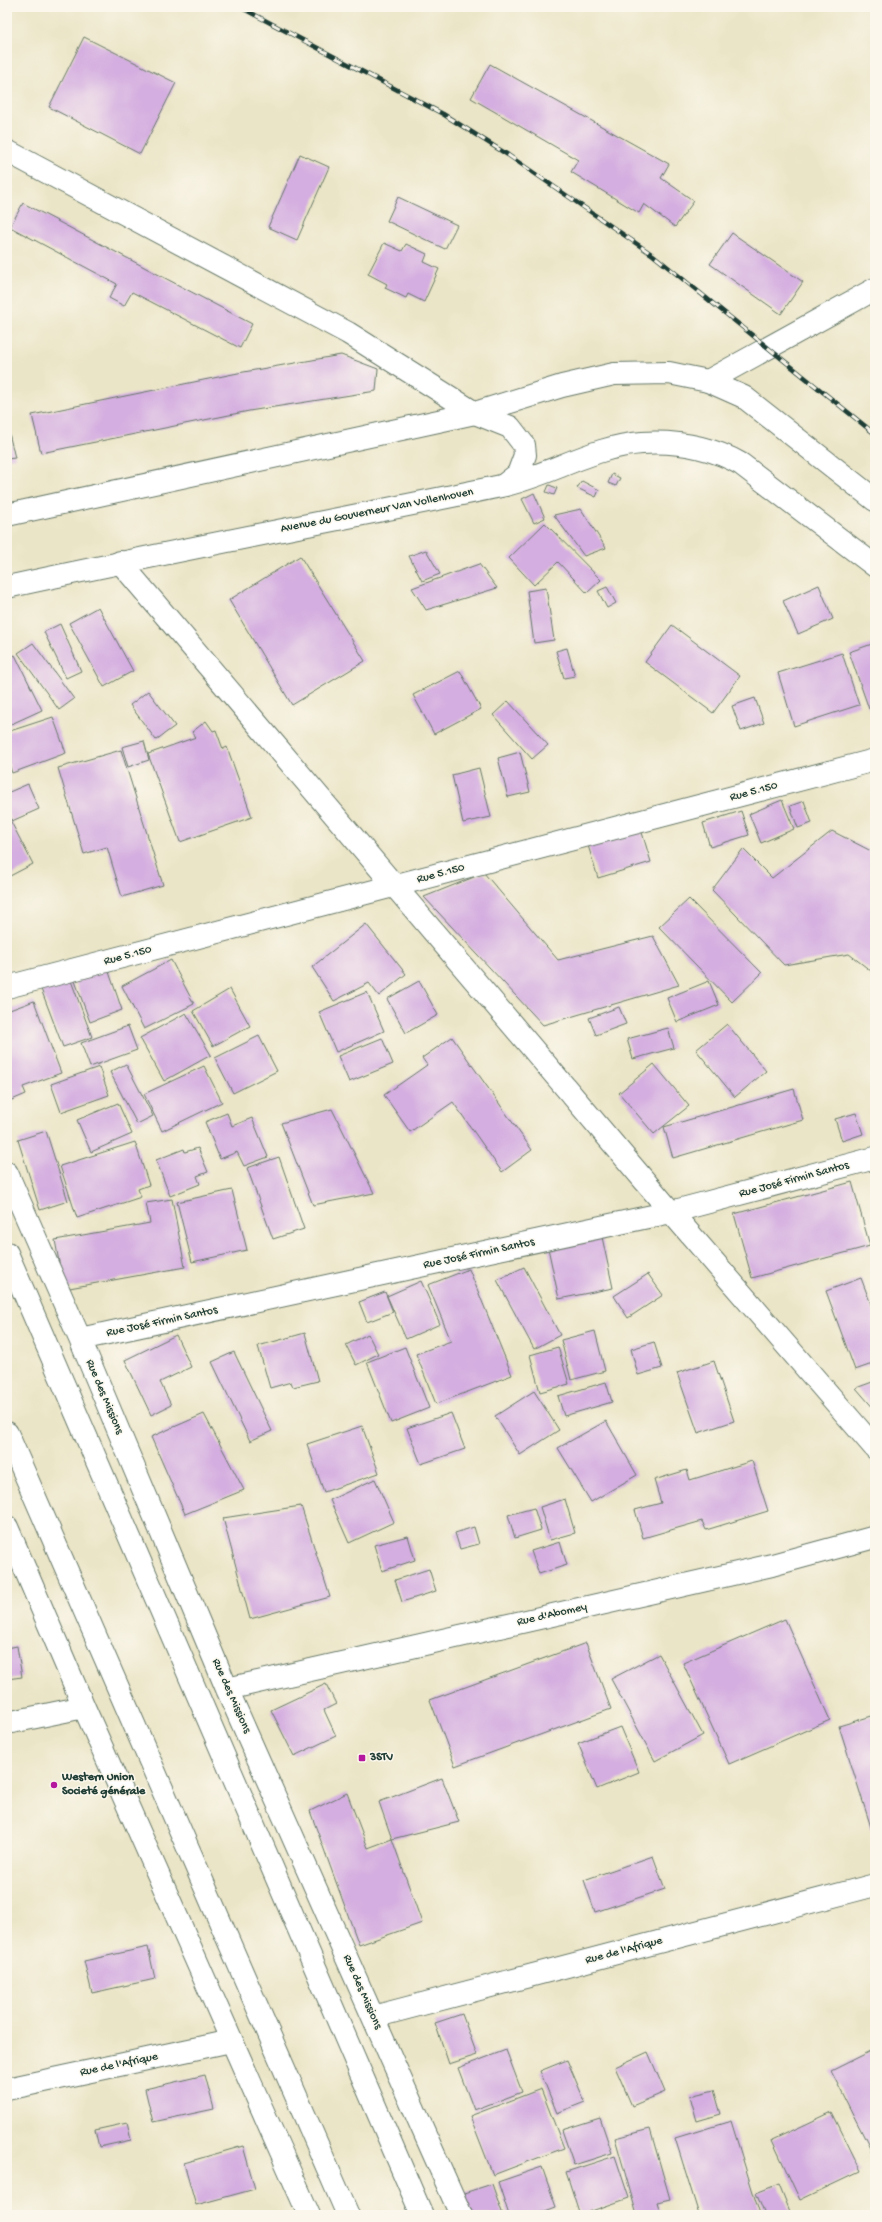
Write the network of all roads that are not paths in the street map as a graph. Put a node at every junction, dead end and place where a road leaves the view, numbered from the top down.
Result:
1 (7, 151) edge
2 (875, 289) edge
3 (708, 381) junction
4 (475, 413) junction
5 (504, 485) junction
6 (875, 500) edge
7 (7, 515) edge
8 (120, 562) junction
9 (875, 566) edge
10 (7, 587) edge
11 (875, 760) edge
12 (394, 887) junction
13 (7, 988) edge
14 (875, 1158) edge
15 (7, 1173) edge
16 (671, 1212) junction
17 (7, 1253) edge
18 (80, 1339) junction
19 (7, 1433) edge
20 (875, 1448) edge
21 (7, 1527) edge
22 (875, 1537) edge
23 (227, 1689) junction
24 (84, 1707) junction
25 (7, 1723) edge
26 (875, 1885) edge
27 (374, 2017) junction
28 (231, 2041) junction
29 (7, 2089) edge
30 (309, 2215) edge
31 (348, 2215) edge
32 (422, 2215) edge
33 (461, 2215) edge

1 - 4 main road
2 - 3 main road
3 - 4 main road
3 - 6 main road
4 - 5 main road
4 - 7 main road
5 - 8 main road, Avenue du Gouverneur Van Vollenhoven
5 - 9 main road, Avenue du Gouverneur Van Vollenhoven
8 - 10 main road, Avenue du Gouverneur Van Vollenhoven
8 - 12 main road
11 - 12 main road, Rue 5.150
12 - 13 main road, Rue 5.150
12 - 16 main road
14 - 16 main road, Rue José Firmin Santos
15 - 18 main road, Rue des Missions
16 - 18 main road, Rue José Firmin Santos
16 - 20 main road
17 - 32 main road
18 - 23 main road, Rue des Missions
19 - 31 main road
21 - 24 main road
22 - 23 main road, Rue d'Abomey
23 - 27 main road, Rue des Missions
24 - 25 main road
24 - 28 main road
26 - 27 main road, Rue de l'Afrique
27 - 33 main road, Rue des Missions
28 - 29 main road, Rue de l'Afrique
28 - 30 main road

